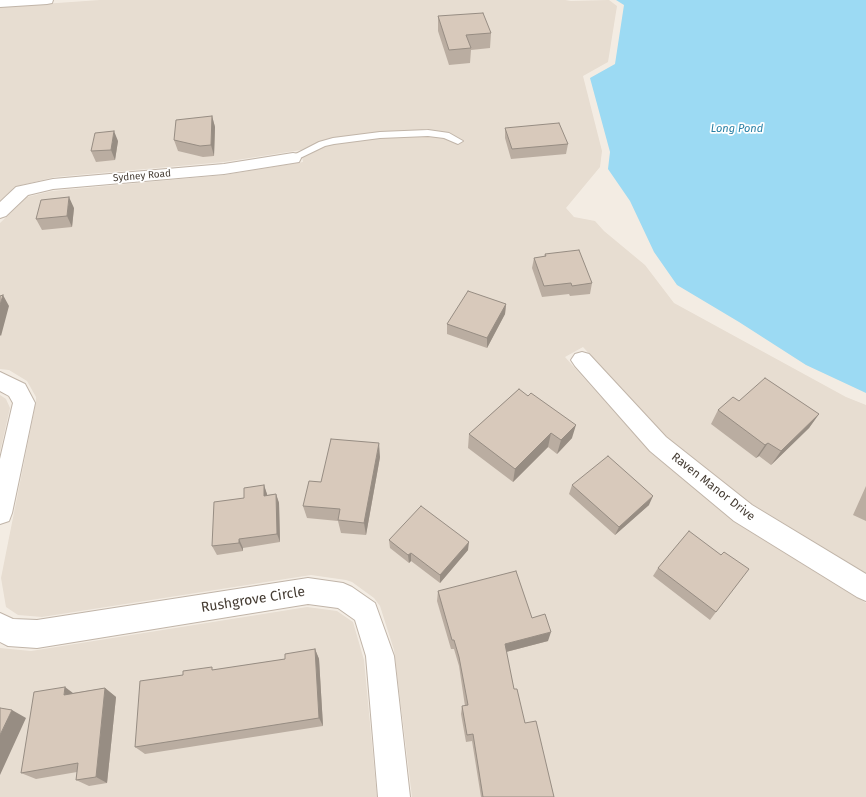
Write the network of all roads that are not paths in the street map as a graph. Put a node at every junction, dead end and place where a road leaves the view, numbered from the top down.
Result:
1 (47, 0) edge
2 (9, 2) edge
3 (458, 140) dead end
4 (293, 158) joint
5 (0, 212) edge
6 (582, 360) dead end
7 (0, 380) edge
8 (0, 513) edge
9 (866, 588) edge
10 (0, 626) edge
11 (394, 797) edge

1 - 2 street
3 - 4 lane
4 - 5 street, Sydney Road
6 - 9 street, Raven Manor Drive
7 - 8 street
10 - 11 street, Rushgrove Circle

